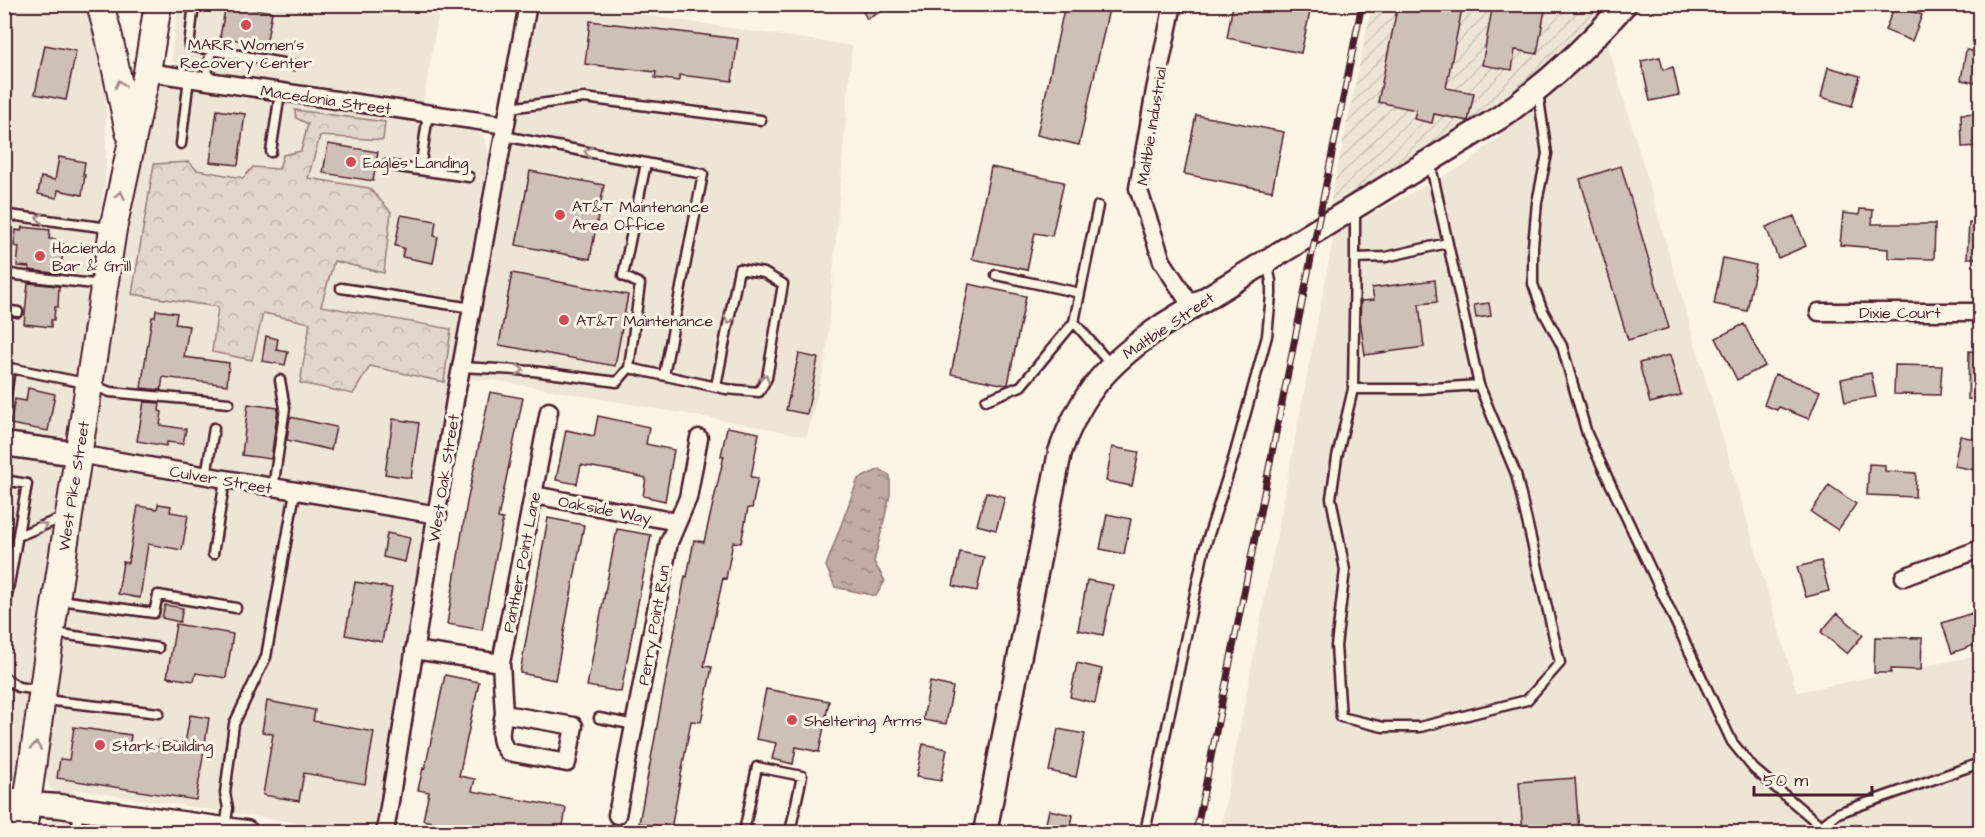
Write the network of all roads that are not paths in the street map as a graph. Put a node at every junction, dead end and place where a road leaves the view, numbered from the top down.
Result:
1 (100, 4) edge
2 (158, 4) edge
3 (194, 4) edge
4 (528, 4) edge
5 (1173, 4) edge
6 (1625, 4) edge
7 (211, 50) junction
8 (294, 64) dead end
9 (147, 72) junction
10 (189, 78) junction
11 (206, 81) junction
12 (1538, 89) junction
13 (280, 93) junction
14 (509, 108) junction
15 (428, 114) junction
16 (761, 120) dead end
17 (505, 131) junction
18 (131, 141) junction
19 (181, 144) dead end
20 (271, 152) dead end
21 (1430, 162) junction
22 (646, 163) junction
23 (384, 165) dead end
24 (420, 170) junction
25 (468, 177) dead end
26 (1098, 206) dead end
27 (1355, 208) junction
28 (113, 229) junction
29 (4, 235) edge
30 (1447, 243) junction
31 (1355, 258) junction
32 (1267, 262) junction
33 (4, 272) edge
34 (996, 275) dead end
35 (105, 285) junction
36 (341, 288) dead end
37 (1080, 293) junction
38 (472, 308) junction
39 (1192, 308) junction
40 (4, 309) edge
41 (18, 312) dead end
42 (1819, 312) dead end
43 (1980, 312) edge
44 (1074, 322) junction
45 (1111, 365) junction
46 (461, 367) junction
47 (629, 368) junction
48 (664, 375) junction
49 (280, 380) dead end
50 (90, 384) junction
51 (1479, 385) junction
52 (716, 386) junction
53 (1353, 389) junction
54 (986, 400) dead end
55 (229, 403) dead end
56 (4, 410) edge
57 (549, 411) dead end
58 (214, 428) dead end
59 (699, 438) dead end
60 (4, 444) edge
61 (78, 454) junction
62 (206, 477) junction
63 (4, 480) edge
64 (225, 480) junction
65 (273, 488) junction
66 (295, 492) junction
67 (534, 495) junction
68 (69, 514) junction
69 (438, 515) junction
70 (676, 522) junction
71 (18, 536) junction
72 (1980, 549) edge
73 (213, 554) dead end
74 (1904, 577) dead end
75 (56, 599) junction
76 (236, 608) dead end
77 (4, 612) edge
78 (51, 632) junction
79 (158, 648) dead end
80 (414, 650) junction
81 (501, 663) junction
82 (4, 677) edge
83 (42, 695) junction
84 (159, 713) dead end
85 (504, 714) junction
86 (599, 718) dead end
87 (635, 725) junction
88 (1980, 763) edge
89 (16, 802) edge
90 (79, 809) junction
91 (617, 815) dead end
92 (1820, 827) junction
93 (232, 831) edge
94 (23, 832) edge
95 (76, 832) edge
96 (385, 832) edge
97 (744, 832) edge
98 (790, 832) edge
99 (985, 832) edge
100 (1144, 832) edge
101 (1828, 832) edge

18 -> 1 main road, West Pike Street
2 - 9 main road, West Pike Street
3 - 7 lane
4 - 14 street, West Oak Street
5 - 39 street, Maltbie Industrial
6 - 12 street, Maltbie Street
7 - 8 lane
7 - 11 lane
9 - 10 street, Macedonia Street
9 - 18 main road, West Pike Street
10 - 11 street, Macedonia Street
10 - 19 lane
11 - 13 street, Macedonia Street
12 - 21 street, Maltbie Street
12 - 92 lane
13 - 15 street, Macedonia Street
13 - 20 lane
14 - 16 lane
14 - 17 street, West Oak Street
15 - 17 street, Macedonia Street
15 - 24 lane
22 -> 17 lane
17 - 38 street, West Oak Street
28 -> 18 main road, West Pike Street
21 - 27 street, Maltbie Street
21 - 30 lane
22 - 47 lane
22 - 48 lane
23 - 24 lane
24 - 25 lane
26 - 37 lane
27 - 31 lane
27 - 32 street, Maltbie Street
28 -> 29 lane
28 - 35 main road, West Pike Street
30 - 31 lane
30 - 51 lane
31 - 53 lane
32 - 39 street, Maltbie Street
32 - 100 lane
33 - 35 lane
34 - 37 lane
35 - 50 main road, West Pike Street
36 - 38 lane
37 - 44 lane
38 - 46 street, West Oak Street
39 - 45 street, Maltbie Street
40 - 41 lane
42 - 43 street, Dixie Court
44 - 45 lane
44 - 54 lane
45 - 99 street, Maltbie Street
46 -> 47 lane
46 - 69 street, West Oak Street
47 - 48 lane
48 - 52 lane
49 - 65 lane
50 - 55 lane
50 - 56 lane
50 - 61 main road, West Pike Street
51 - 53 lane
51 - 53 lane
52 -> 52 lane
57 - 67 street, Panther Point Lane
58 - 62 lane
59 - 70 street, Perry Point Run
60 - 61 street, Culver Street
61 - 62 street, Culver Street
61 - 68 main road, West Pike Street
62 - 64 street, Culver Street
63 - 71 lane
64 - 65 street, Culver Street
64 - 73 lane
65 - 66 street, Culver Street
66 - 69 street, Culver Street
66 - 93 lane
67 - 70 street, Oakside Way
67 - 81 street, Panther Point Lane
71 -> 68 lane
68 - 75 main road, West Pike Street
69 - 80 street, West Oak Street
70 - 87 street, Perry Point Run
71 - 77 lane
72 - 74 street
75 - 76 lane
75 - 78 main road, West Pike Street
78 - 79 lane
78 - 83 main road, West Pike Street
80 - 81 street
80 - 96 street, West Oak Street
81 - 85 street, Panther Point Lane
82 - 83 lane
83 - 84 lane
89 -> 83 main road, West Pike Street
85 - 85 street, Panther Point Lane
86 - 87 lane
87 - 91 street, Perry Point Run
88 - 92 lane
89 - 90 street
89 - 94 main road, West Pike Street
90 - 93 street
90 - 95 lane
92 - 101 lane
97 - 98 lane

